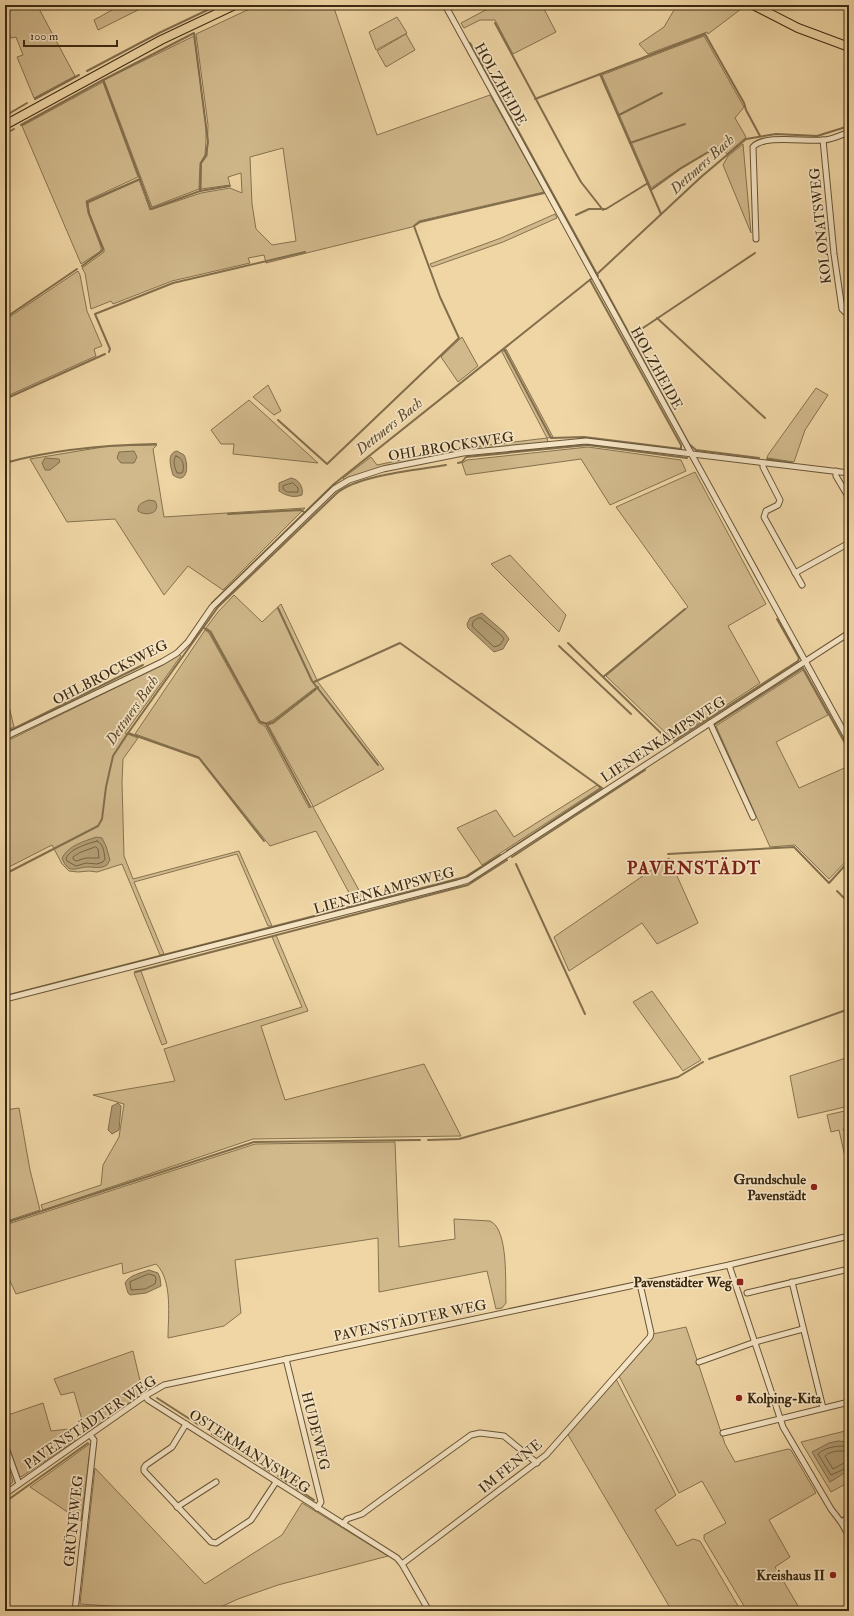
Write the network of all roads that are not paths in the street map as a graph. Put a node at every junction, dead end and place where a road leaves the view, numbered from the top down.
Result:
1 (235, 5) edge
2 (445, 5) edge
3 (753, 5) edge
4 (849, 47) edge
5 (5, 125) edge
6 (849, 132) edge
7 (823, 140) junction
8 (756, 240) dead end
9 (849, 313) edge
10 (691, 454) junction
11 (763, 463) junction
12 (836, 471) junction
13 (849, 473) edge
14 (849, 498) edge
15 (849, 543) edge
16 (795, 573) junction
17 (802, 585) dead end
18 (849, 632) edge
19 (805, 661) junction
20 (710, 723) junction
21 (5, 738) edge
22 (849, 741) edge
23 (753, 817) dead end
24 (5, 1000) edge
25 (849, 1236) edge
26 (729, 1265) junction
27 (849, 1269) edge
28 (792, 1282) junction
29 (640, 1284) junction
30 (747, 1293) dead end
31 (803, 1329) junction
32 (755, 1342) junction
33 (286, 1358) junction
34 (699, 1362) dead end
35 (145, 1396) junction
36 (849, 1402) edge
37 (823, 1408) junction
38 (780, 1419) junction
39 (186, 1424) junction
40 (723, 1433) dead end
41 (90, 1435) junction
42 (5, 1445) edge
43 (537, 1463) junction
44 (216, 1482) dead end
45 (276, 1482) junction
46 (19, 1484) junction
47 (5, 1494) edge
48 (178, 1507) junction
49 (317, 1508) junction
50 (849, 1517) edge
51 (841, 1522) junction
52 (344, 1524) junction
53 (849, 1536) edge
54 (402, 1564) junction
55 (75, 1611) edge
56 (429, 1611) edge

1 - 5 main road
2 - 10 street, HOLZHEIDE
3 - 4 main road
6 - 7 street
7 - 8 street
7 - 9 street, KOLONATSWEG
10 - 11 street, OHLBROCKSWEG
10 - 19 street, HOLZHEIDE
10 - 21 street, OHLBROCKSWEG
11 - 12 street, OHLBROCKSWEG
11 - 16 street
12 - 13 street, OHLBROCKSWEG
12 - 14 street
15 - 16 street
16 - 17 street
18 - 19 street, LIENENKAMPSWEG
19 - 20 street, LIENENKAMPSWEG
19 - 22 street, HOLZHEIDE
20 - 23 street
20 - 24 street, LIENENKAMPSWEG
25 - 26 street, PAVENSTÄDTER WEG
26 - 29 street, PAVENSTÄDTER WEG
26 - 32 street
27 - 28 street
28 - 30 street
28 - 31 street
29 - 33 street, PAVENSTÄDTER WEG
29 - 43 street, IM FENNE
31 - 32 street
31 - 37 street
32 - 34 street
32 - 38 street
33 - 35 street, PAVENSTÄDTER WEG
33 - 49 street, HUDEWEG
35 - 39 street, OSTERMANNSWEG
35 - 41 street, PAVENSTÄDTER WEG
36 - 37 street
37 - 38 street
38 - 40 street
38 - 51 street
39 - 45 street, OSTERMANNSWEG
39 - 48 street
41 - 46 street, PAVENSTÄDTER WEG
41 - 55 street, GRÜNEWEG
42 - 46 street
43 - 52 street
43 - 54 street, IM FENNE
44 - 48 street
45 - 48 street
45 - 49 street, OSTERMANNSWEG
46 - 47 street, PAVENSTÄDTER WEG
49 - 52 street, OSTERMANNSWEG
50 - 51 street
51 - 53 street
52 - 54 street, OSTERMANNSWEG
54 - 56 street

